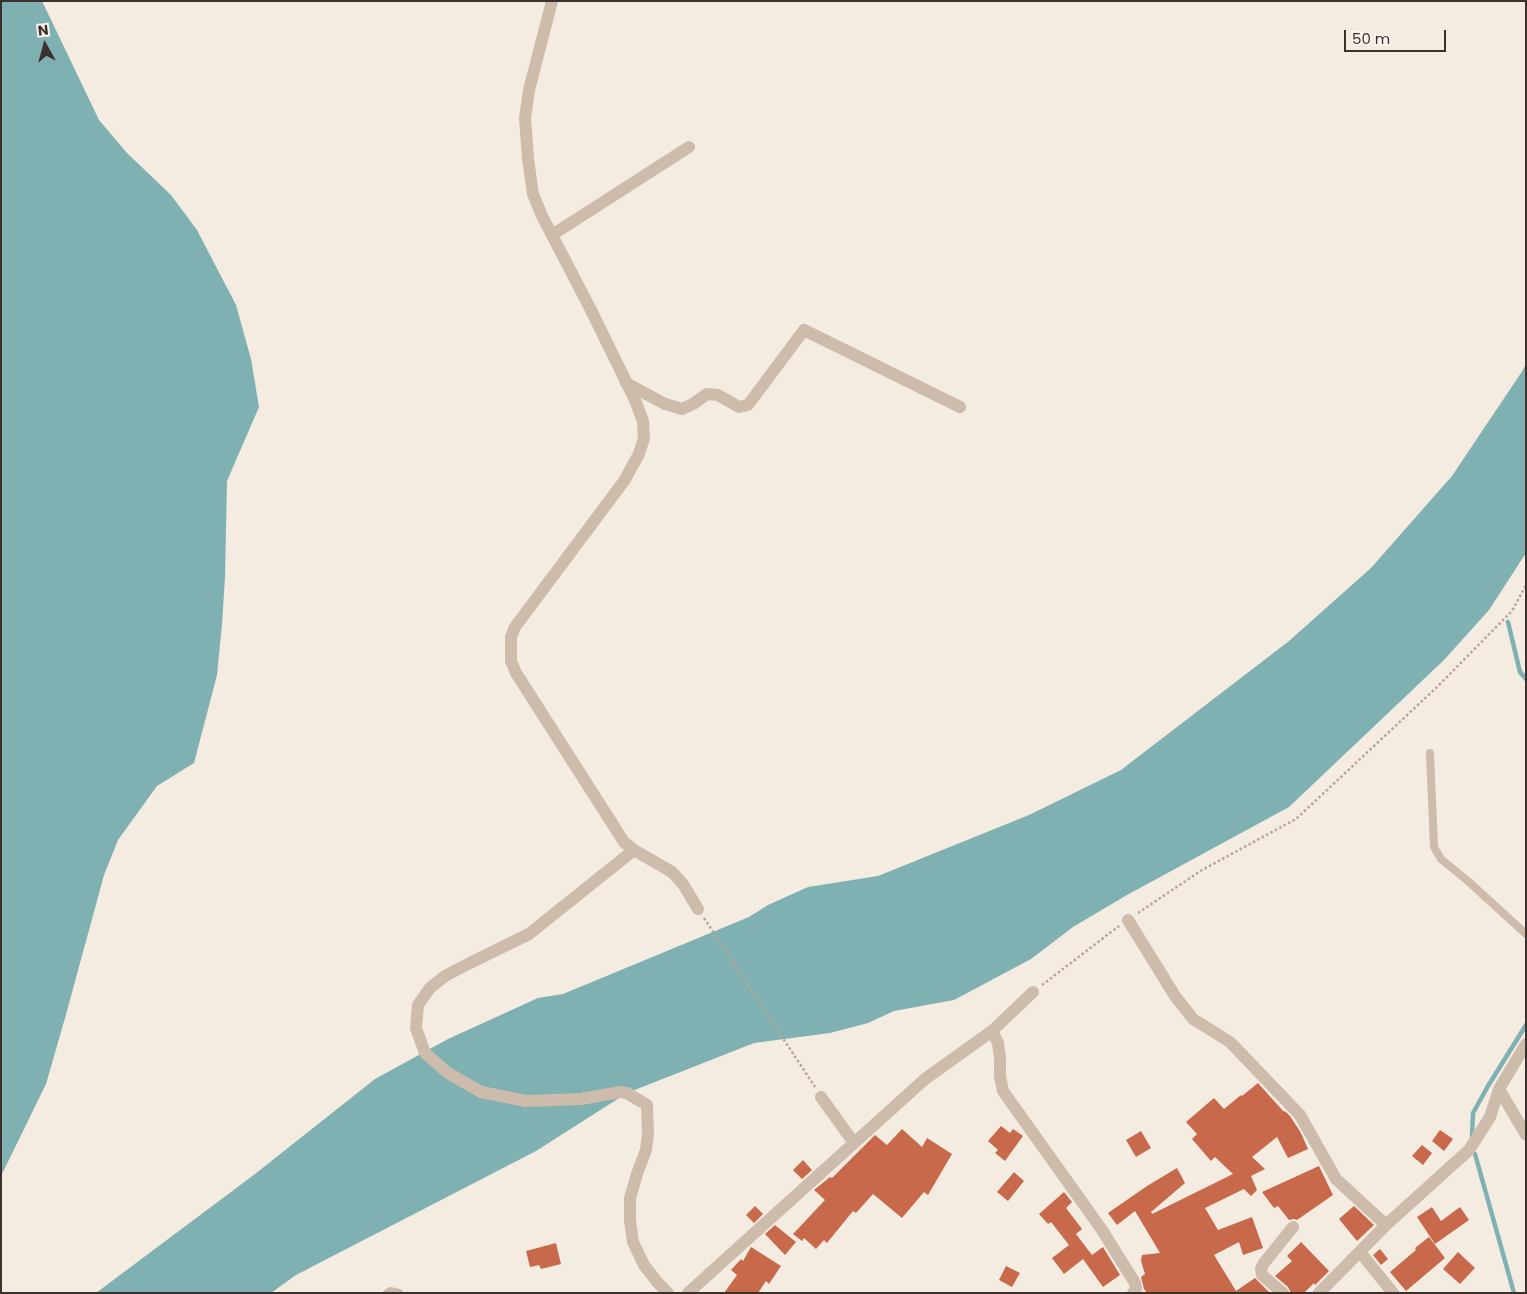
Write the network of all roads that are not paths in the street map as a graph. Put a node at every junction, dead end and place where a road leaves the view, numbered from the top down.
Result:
1 (547, 4) edge
2 (688, 147) dead end
3 (552, 235) junction
4 (626, 383) junction
5 (960, 407) dead end
6 (1430, 753) dead end
7 (634, 850) junction
8 (698, 909) road end
9 (1128, 920) road end
10 (1526, 934) edge
11 (1033, 992) road end
12 (992, 1031) junction
13 (1526, 1044) edge
14 (1499, 1089) junction
15 (821, 1097) road end
16 (1526, 1135) edge
17 (854, 1143) junction
18 (1386, 1225) junction
19 (1293, 1227) dead end
20 (1360, 1252) junction
21 (388, 1293) edge
22 (399, 1293) edge
23 (668, 1293) edge
24 (688, 1293) edge
25 (1133, 1293) edge
26 (1283, 1293) edge
27 (1319, 1293) edge
28 (1393, 1293) edge

1 - 3 street
2 - 3 street
3 - 4 street
4 - 5 street
4 - 7 street
6 - 10 lane
7 - 8 street
7 - 23 street
9 - 18 street
11 - 12 street
12 - 17 street
12 - 25 street
13 - 14 street
14 - 16 street
14 - 18 street
15 - 17 street
17 - 24 street
18 - 20 street
19 - 26 street
20 - 27 street
20 - 28 street
21 - 22 lane

